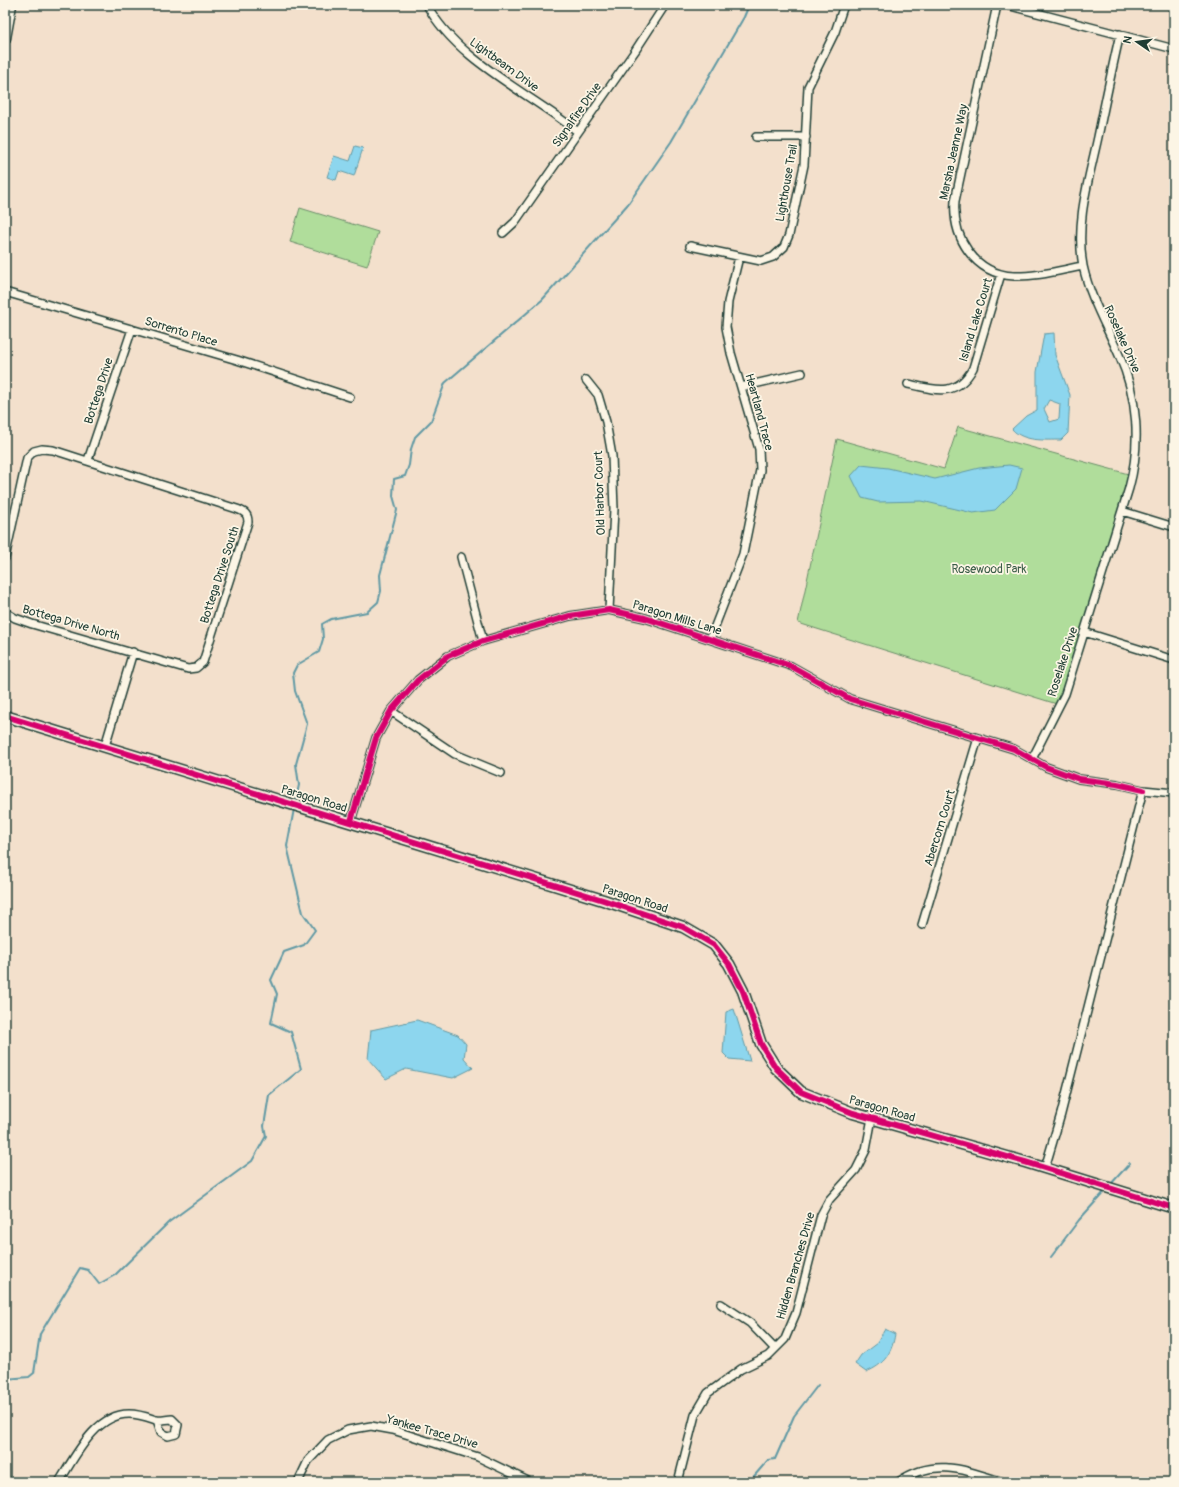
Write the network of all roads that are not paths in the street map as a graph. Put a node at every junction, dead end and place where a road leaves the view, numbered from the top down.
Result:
1 (11, 5) edge
2 (427, 5) edge
3 (665, 5) edge
4 (844, 5) edge
5 (997, 5) edge
6 (1007, 5) edge
7 (6, 32) edge
8 (1120, 34) junction
9 (1174, 49) edge
10 (578, 132) junction
11 (756, 137) dead end
12 (806, 137) junction
13 (503, 233) dead end
14 (690, 246) dead end
15 (738, 257) junction
16 (1083, 266) junction
17 (1001, 274) junction
18 (5, 292) edge
19 (132, 329) junction
20 (802, 373) dead end
21 (586, 380) dead end
22 (908, 384) dead end
23 (742, 387) junction
24 (350, 397) dead end
25 (88, 460) junction
26 (1122, 510) junction
27 (1174, 527) edge
28 (461, 557) dead end
29 (5, 558) edge
30 (609, 610) junction
31 (5, 612) edge
32 (1084, 632) junction
33 (710, 639) junction
34 (483, 641) junction
35 (133, 652) junction
36 (1174, 660) edge
37 (391, 711) junction
38 (5, 716) edge
39 (978, 738) junction
40 (105, 746) junction
41 (1032, 759) junction
42 (501, 773) dead end
43 (1143, 790) junction
44 (1174, 793) edge
45 (351, 821) junction
46 (922, 925) dead end
47 (872, 1118) junction
48 (1045, 1168) junction
49 (1174, 1208) edge
50 (721, 1304) dead end
51 (776, 1349) junction
52 (157, 1420) dead end
53 (59, 1482) edge
54 (298, 1482) edge
55 (530, 1482) edge
56 (678, 1482) edge
57 (898, 1482) edge
58 (1002, 1482) edge

1 - 7 street
2 - 10 street, Lightbeam Drive
3 - 10 street, Signalfire Drive
4 - 12 street, Lighthouse Trail
5 - 17 street, Marsha Jeanne Way
6 - 8 street
8 - 9 street
8 - 16 street, Roselake Drive
10 - 13 street, Signalfire Drive
11 - 12 street
12 - 15 street, Lighthouse Trail
14 - 15 street, Lighthouse Trail
15 - 23 street, Heartland Trace
16 - 17 street, Marsha Jeanne Way
16 - 26 street, Roselake Drive
17 - 22 street, Island Lake Court
18 - 19 street, Sorrento Place
19 - 24 street, Sorrento Place
19 - 25 street, Bottega Drive
20 - 23 street
21 - 30 street, Old Harbor Court
23 - 33 street, Heartland Trace
25 - 29 street
25 - 35 street, Bottega Drive South
26 - 27 street
26 - 32 street, Roselake Drive
28 - 34 street
30 - 33 street, Paragon Mills Lane
30 - 34 street, Paragon Mills Lane
31 - 35 street, Bottega Drive North
32 - 36 street
32 - 41 street, Roselake Drive
33 - 39 street, Paragon Mills Lane
34 - 37 street, Paragon Mills Lane
35 - 40 street
37 - 42 street
37 - 45 street, Paragon Mills Lane
38 - 40 street, Paragon Road
39 - 41 street, Paragon Mills Lane
39 - 46 street, Abercorn Court
40 - 45 street, Paragon Road
41 - 43 street, Paragon Mills Lane
43 - 44 street, Paragon Mills Lane
43 - 48 street
45 - 47 street, Paragon Road
47 - 48 street, Paragon Road
47 - 51 street, Hidden Branches Drive
48 - 49 street, Paragon Road
50 - 51 street
51 - 56 street, Hidden Branches Drive
52 - 53 street
54 - 55 street, Yankee Trace Drive
57 - 58 street

